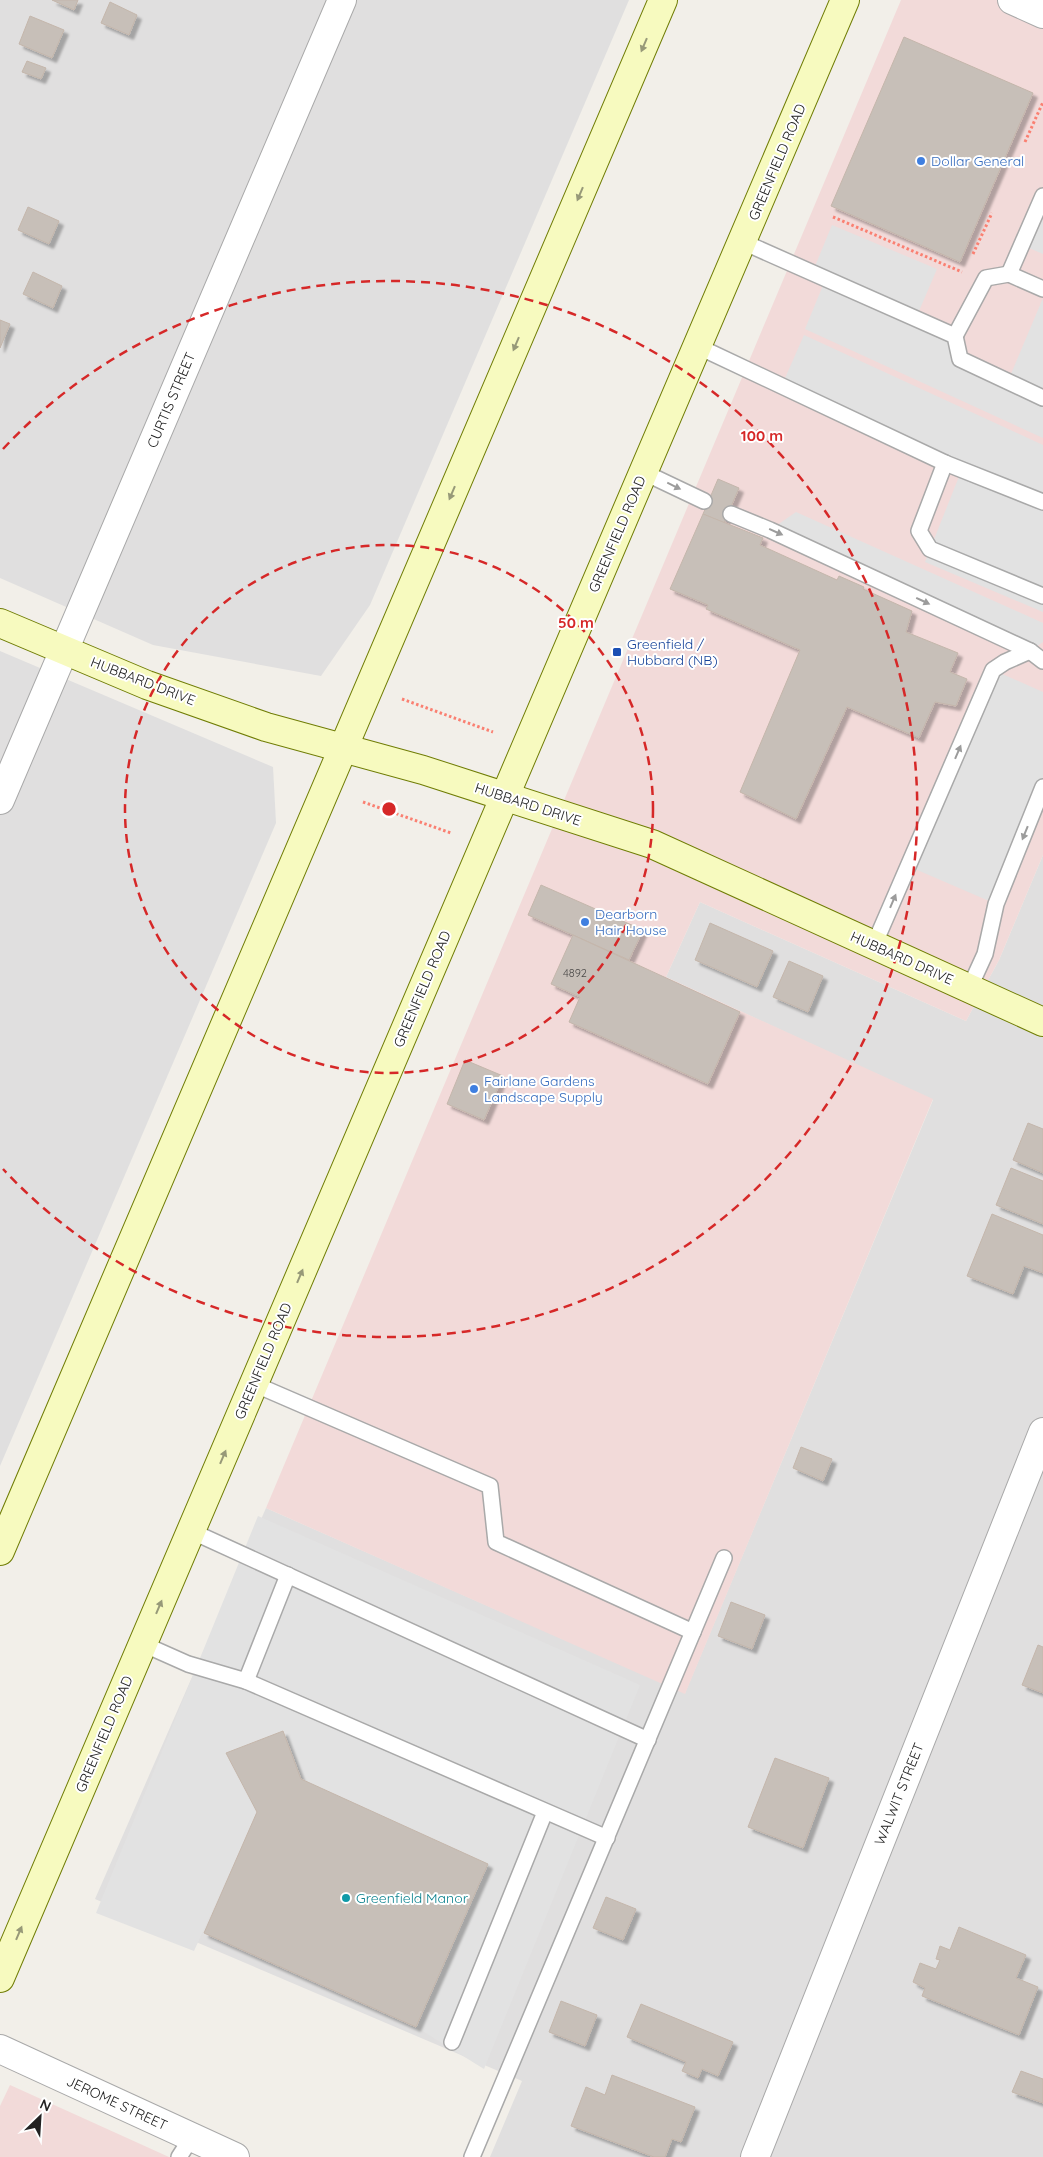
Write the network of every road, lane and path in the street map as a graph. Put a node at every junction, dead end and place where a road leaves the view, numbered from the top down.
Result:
1 (342, 0) edge
2 (663, 0) edge
3 (845, 0) edge
4 (1012, 0) edge
5 (1043, 14) edge
6 (1043, 102) edge
7 (1025, 142) dead end
8 (1043, 196) edge
9 (992, 213) dead end
10 (833, 218) dead end
11 (743, 242) junction
12 (972, 256) dead end
13 (965, 273) dead end
14 (1009, 274) junction
15 (1043, 289) edge
16 (955, 336) junction
17 (697, 346) junction
18 (1043, 398) edge
19 (945, 463) junction
20 (643, 472) junction
21 (704, 501) dead end
22 (1043, 502) edge
23 (730, 514) dead end
24 (1043, 596) edge
25 (0, 623) edge
26 (64, 650) junction
27 (1030, 651) junction
28 (1043, 661) edge
29 (402, 699) dead end
30 (493, 732) dead end
31 (343, 748) junction
32 (1043, 787) edge
33 (505, 797) junction
34 (0, 800) edge
35 (363, 802) dead end
36 (451, 833) dead end
37 (874, 945) junction
38 (969, 989) junction
39 (1043, 1022) edge
40 (254, 1384) junction
41 (1043, 1432) edge
42 (191, 1531) junction
43 (0, 1551) edge
44 (724, 1558) dead end
45 (288, 1575) junction
46 (693, 1632) junction
47 (143, 1644) junction
48 (246, 1681) junction
49 (648, 1740) junction
50 (545, 1812) junction
51 (607, 1838) junction
52 (0, 1978) edge
53 (452, 2042) dead end
54 (0, 2049) edge
55 (186, 2147) edge
56 (235, 2157) edge
57 (472, 2157) edge
58 (755, 2157) edge

1 - 26 street, CURTIS STREET
2 -> 31 main road
3 - 11 main road, GREENFIELD ROAD
4 - 5 street
6 - 7 path
8 - 14 lane
9 - 12 path
10 - 13 path
11 - 16 lane
11 - 17 main road, GREENFIELD ROAD
14 - 15 lane
14 - 16 lane
16 - 18 lane
17 - 19 lane
17 - 20 main road, GREENFIELD ROAD
19 - 22 lane
19 - 24 lane
20 -> 21 lane
20 - 33 main road, GREENFIELD ROAD
23 -> 27 lane
25 - 26 main road, HUBBARD DRIVE
26 - 31 main road, HUBBARD DRIVE
26 - 34 street, CURTIS STREET
27 - 28 lane
37 -> 27 lane
29 - 30 path
31 - 33 main road, HUBBARD DRIVE
31 - 43 main road
32 -> 38 lane
33 - 37 main road, HUBBARD DRIVE
40 -> 33 main road, GREENFIELD ROAD
35 - 36 path
37 - 38 main road, HUBBARD DRIVE
38 - 39 main road, HUBBARD DRIVE
42 -> 40 main road, GREENFIELD ROAD
40 - 46 lane
41 - 58 street, WALWIT STREET
42 - 45 lane
47 -> 42 main road, GREENFIELD ROAD
44 - 46 lane
45 - 48 lane
45 - 49 lane
46 - 49 lane
47 - 48 lane
52 -> 47 main road, GREENFIELD ROAD
48 - 50 lane
49 - 51 lane
50 - 51 lane
50 - 53 lane
51 - 57 lane
54 - 55 street, JEROME STREET
55 - 56 street, JEROME STREET

